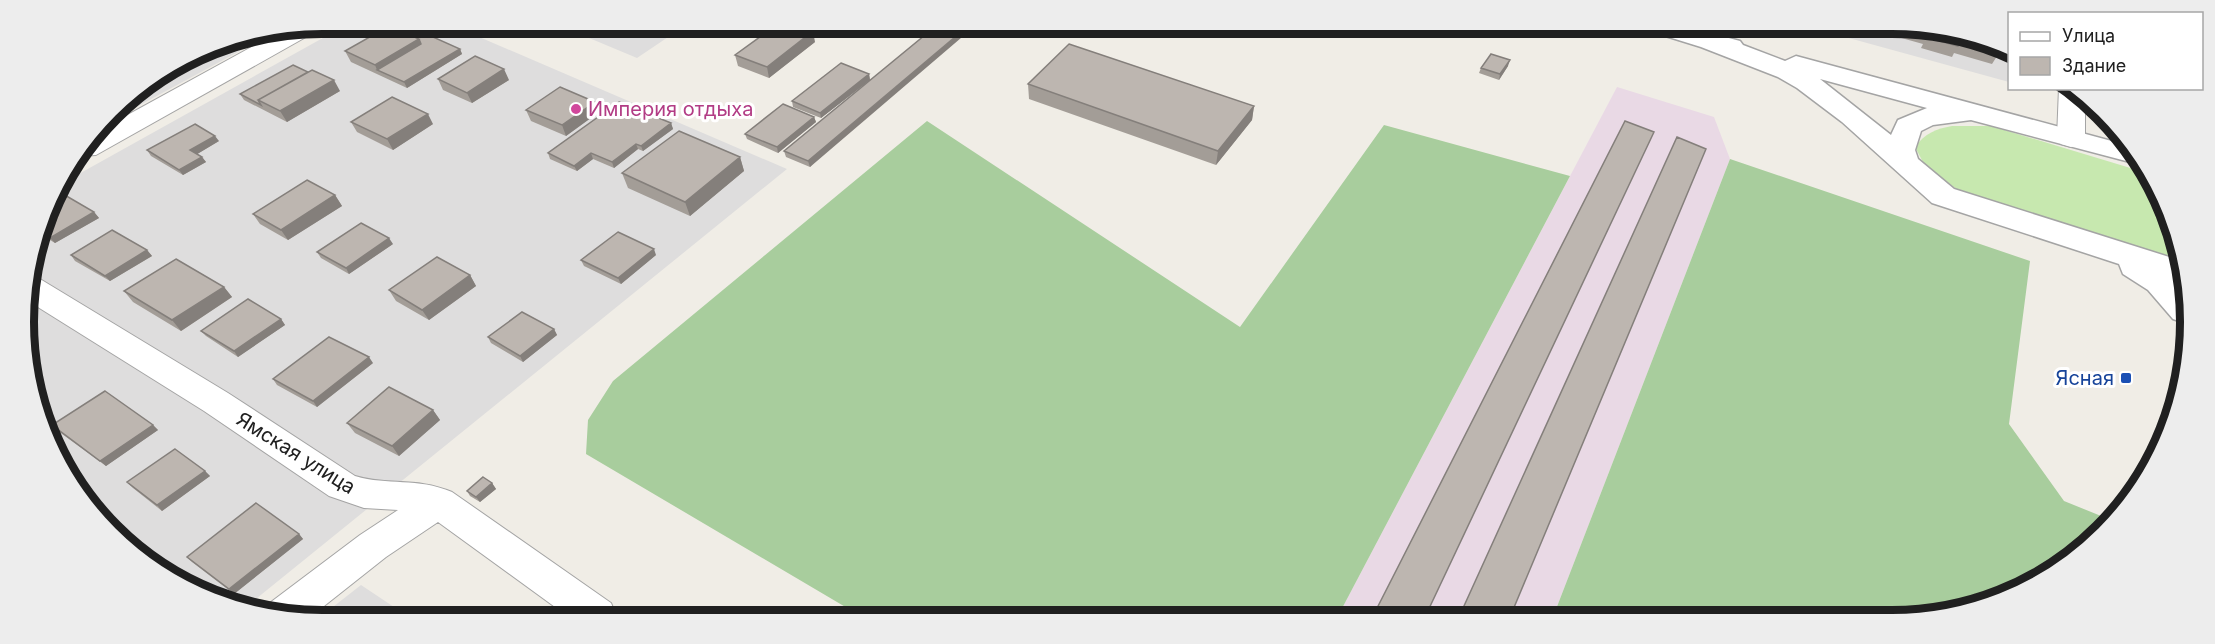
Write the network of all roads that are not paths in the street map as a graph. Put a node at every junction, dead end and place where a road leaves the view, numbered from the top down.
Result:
1 (1685, 34) edge
2 (289, 37) edge
3 (1711, 42) junction
4 (2072, 97) edge
5 (1981, 114) junction
6 (2071, 138) junction
7 (98, 143) edge
8 (2126, 154) edge
9 (1906, 165) junction
10 (2079, 239) junction
11 (2176, 271) edge
12 (36, 291) edge
13 (2180, 305) edge
14 (439, 503) junction
15 (293, 608) edge
16 (590, 610) edge

1 - 3 street
2 - 7 street
3 - 5 street
3 - 9 street
4 - 6 street
5 - 6 street
5 - 9 street
6 - 8 street
9 - 10 street
10 - 11 street
10 - 13 street
12 - 14 street, Ямская улица
14 - 15 street
14 - 16 street, Ямская улица

